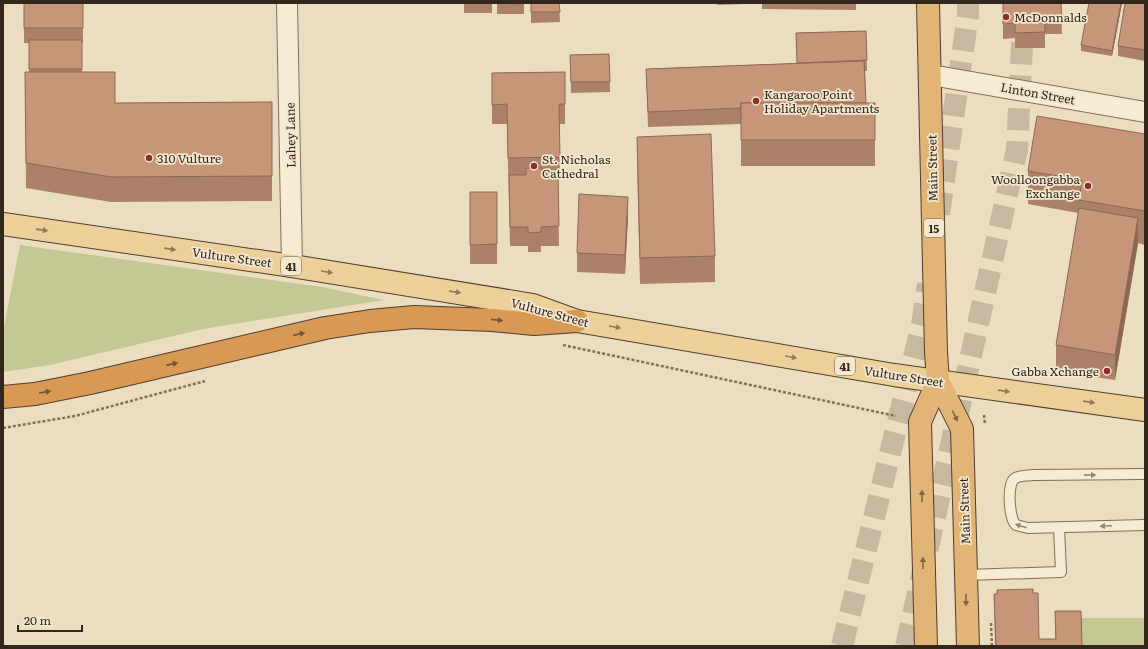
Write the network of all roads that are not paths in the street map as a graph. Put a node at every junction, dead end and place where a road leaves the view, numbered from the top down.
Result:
1 (287, 3) edge
2 (928, 3) edge
3 (931, 75) junction
4 (1145, 112) edge
5 (3, 224) edge
6 (292, 266) junction
7 (577, 321) junction
8 (938, 381) junction
9 (3, 397) edge
10 (1145, 410) edge
11 (1145, 474) edge
12 (1145, 525) edge
13 (1059, 528) junction
14 (966, 575) junction
15 (926, 646) edge
16 (968, 646) edge

1 - 6 street, Lahey Lane
2 - 3 highway, Main Street / 15
3 - 4 street, Linton Street
3 - 8 highway, Main Street / 15
5 -> 6 main road, Vulture Street / 41
6 -> 7 main road, Vulture Street / 41
7 -> 8 main road, Vulture Street / 41
9 -> 7 highway
8 -> 10 main road, Vulture Street / 41
8 -> 14 highway, Main Street / 15
15 -> 8 highway, Main Street / 15
13 -> 11 lane
12 -> 13 lane
13 - 14 lane
14 -> 16 highway, Main Street / 15

